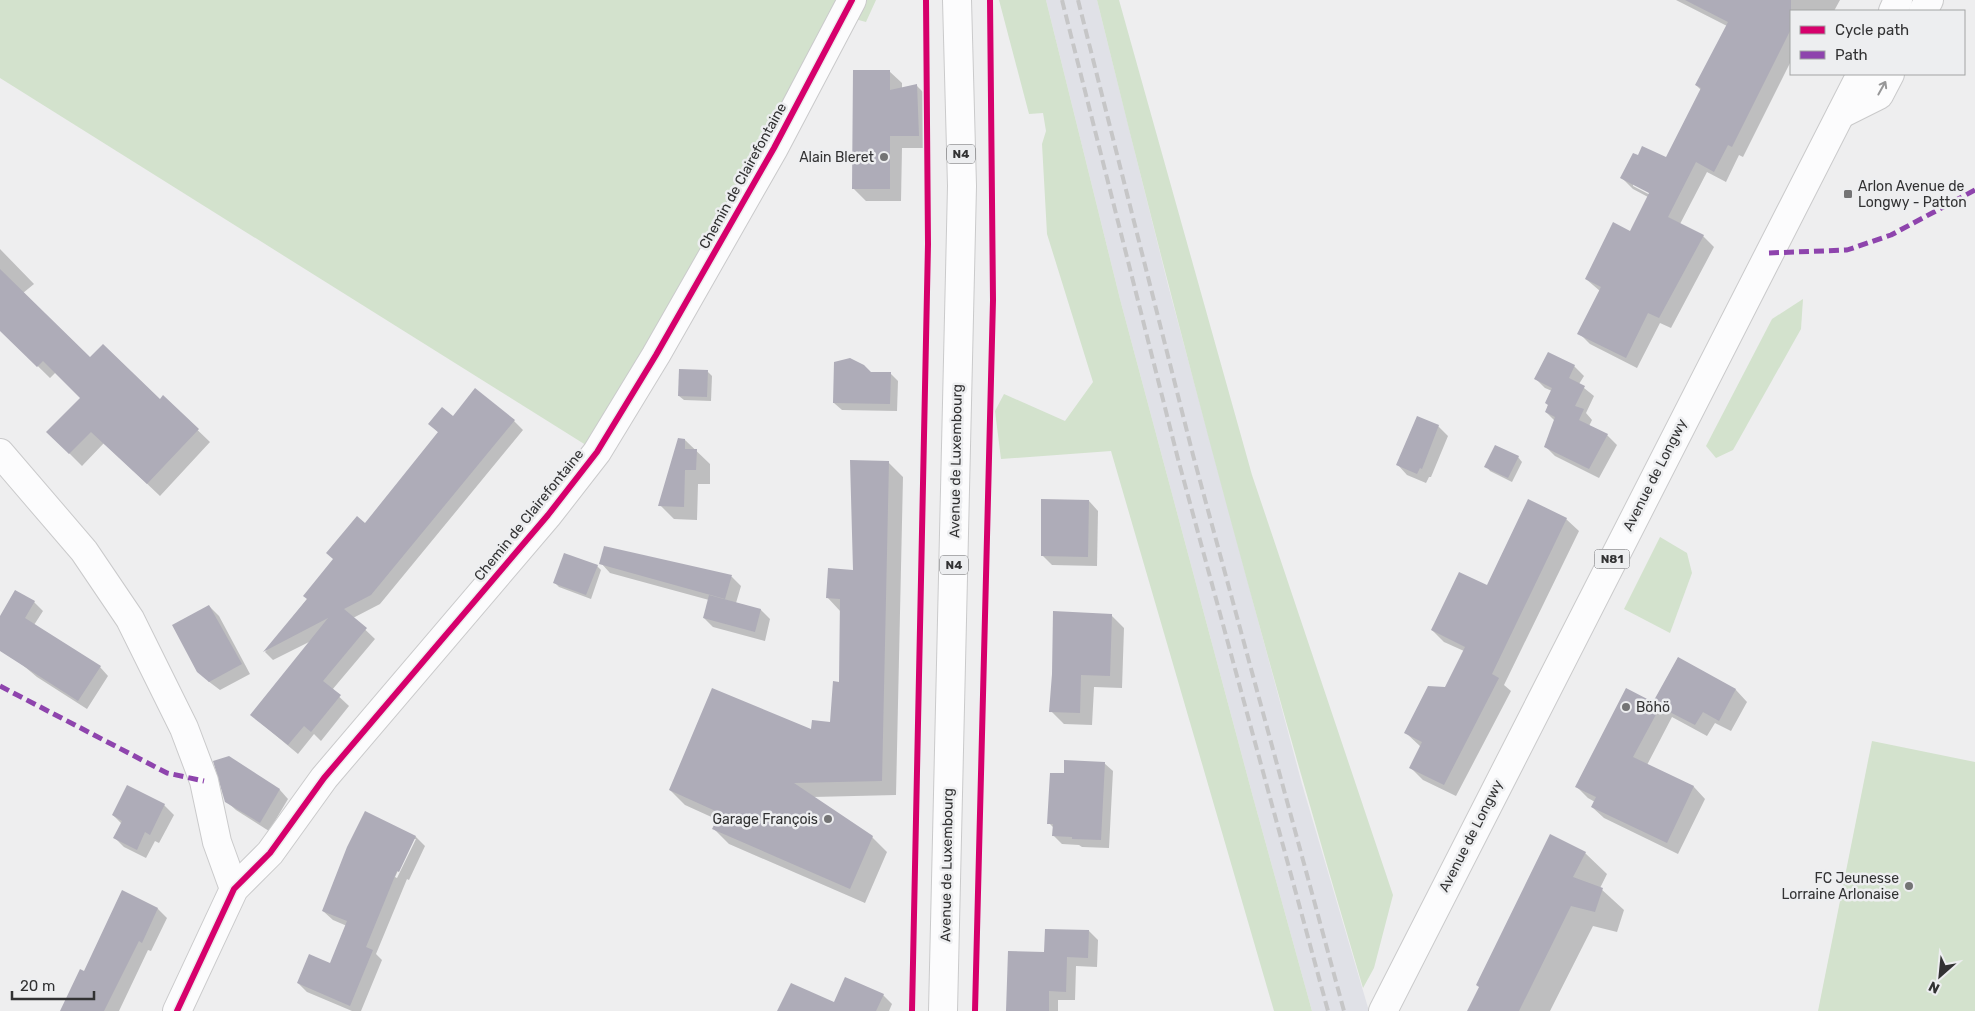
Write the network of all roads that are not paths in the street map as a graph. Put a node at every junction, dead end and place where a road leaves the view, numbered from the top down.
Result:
1 (852, 0) edge
2 (958, 0) edge
3 (1860, 75) edge
4 (1889, 75) edge
5 (1841, 114) junction
6 (0, 453) edge
7 (234, 889) junction
8 (1384, 1008) edge
9 (177, 1011) edge
10 (943, 1011) edge

1 - 7 main road, Chemin de Clairefontaine
2 - 10 main road, Avenue de Luxembourg / N4
3 - 5 main road, Avenue de Longwy / N81
5 -> 4 main road
5 - 8 main road, Avenue de Longwy / N81
6 - 7 main road
7 - 9 main road, Chemin de Clairefontaine

